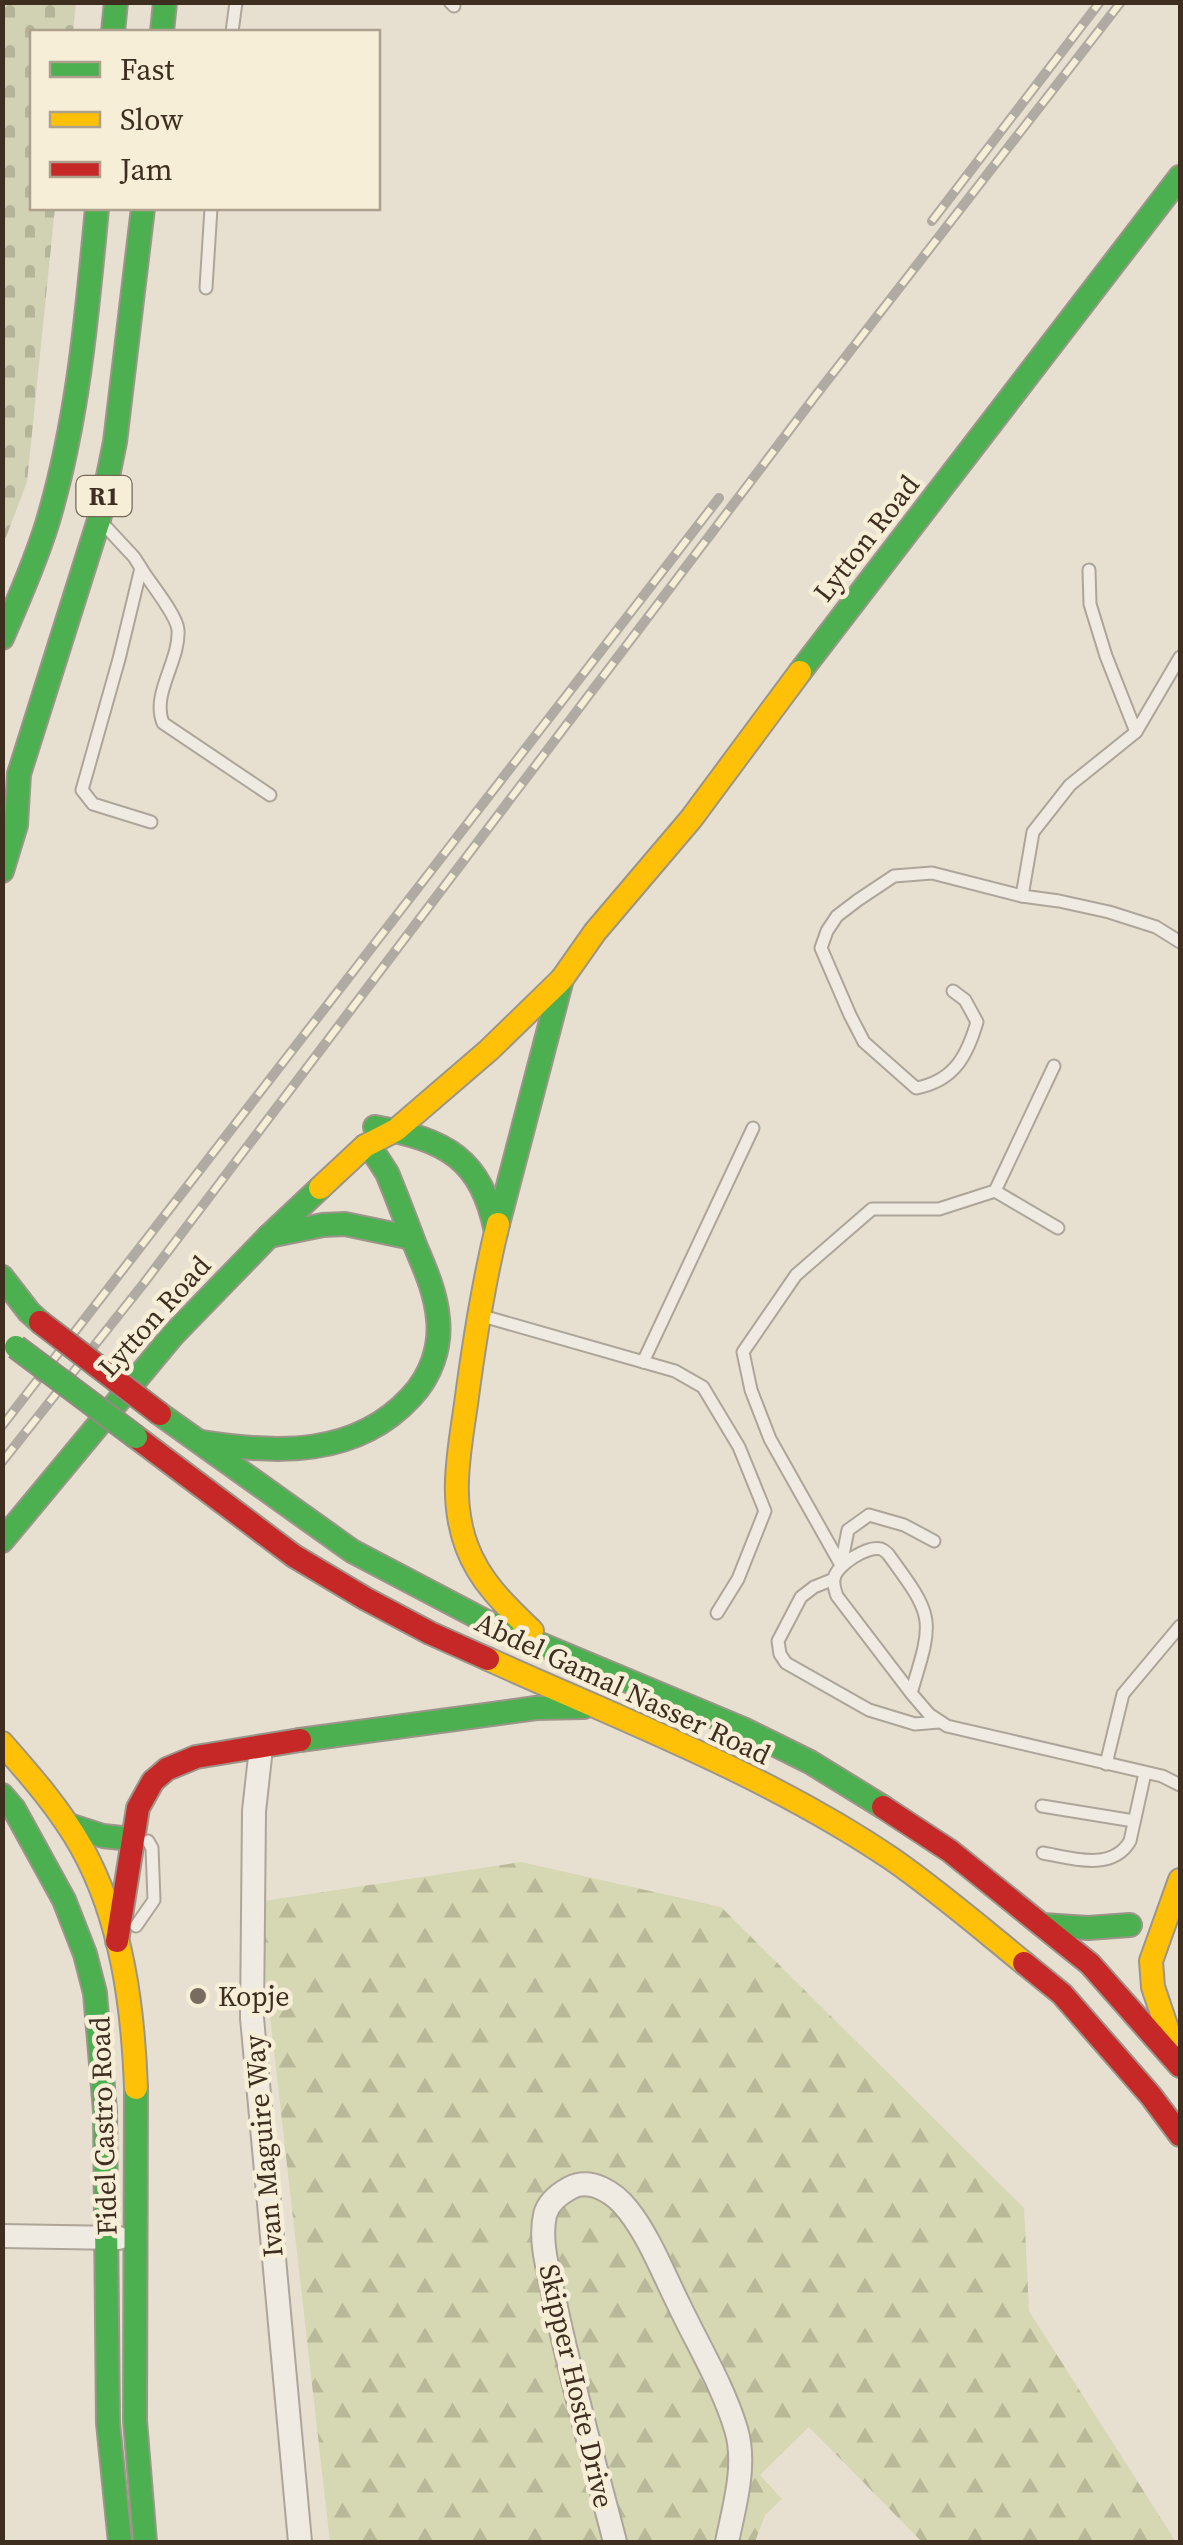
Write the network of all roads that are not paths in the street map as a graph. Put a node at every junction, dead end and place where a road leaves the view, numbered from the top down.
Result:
1 (116, 2) edge
2 (165, 2) edge
3 (236, 2) edge
4 (113, 30) edge
5 (162, 30) edge
6 (232, 30) edge
7 (1180, 177) edge
8 (97, 210) edge
9 (143, 210) edge
10 (211, 210) edge
11 (206, 288) dead end
12 (91, 519) junction
13 (141, 568) junction
14 (1089, 570) dead end
15 (2, 638) edge
16 (1180, 657) edge
17 (1136, 732) junction
18 (19, 774) junction
19 (270, 795) dead end
20 (2, 807) edge
21 (150, 822) dead end
22 (2, 871) edge
23 (1022, 896) junction
24 (595, 932) junction
25 (1180, 942) edge
26 (562, 979) junction
27 (953, 991) dead end
28 (1054, 1066) dead end
29 (752, 1128) dead end
30 (379, 1134) junction
31 (995, 1191) junction
32 (1058, 1228) dead end
33 (496, 1232) junction
34 (268, 1236) junction
35 (412, 1238) junction
36 (2, 1277) edge
37 (478, 1314) junction
38 (9, 1342) edge
39 (642, 1362) junction
40 (196, 1441) junction
41 (934, 1540) dead end
42 (2, 1541) edge
43 (841, 1565) junction
44 (834, 1579) junction
45 (717, 1613) dead end
46 (1180, 1626) edge
47 (552, 1651) junction
48 (911, 1693) junction
49 (594, 1706) junction
50 (939, 1722) junction
51 (2, 1743) edge
52 (262, 1748) junction
53 (1106, 1764) junction
54 (1146, 1773) junction
55 (1180, 1785) edge
56 (2, 1795) edge
57 (1042, 1806) dead end
58 (1134, 1821) junction
59 (69, 1825) junction
60 (133, 1830) junction
61 (1043, 1853) dead end
62 (1180, 1879) edge
63 (1044, 1925) junction
64 (1130, 1925) junction
65 (118, 1945) junction
66 (1090, 1964) junction
67 (1062, 1994) junction
68 (1180, 2066) edge
69 (1180, 2135) edge
70 (2, 2236) edge
71 (105, 2238) junction
72 (137, 2238) junction
73 (120, 2542) edge
74 (146, 2542) edge
75 (300, 2542) edge
76 (614, 2542) edge
77 (727, 2542) edge

1 - 4 main road
2 - 5 main road
3 - 6 lane
7 - 24 main road, Lytton Road
8 - 15 main road, R1
9 - 12 main road, R1
10 - 11 lane
12 - 13 lane
12 - 18 main road, R1
13 - 19 lane
13 - 21 lane
14 - 17 lane
16 - 17 lane
17 - 23 lane
18 - 20 main road, R1
18 - 22 main road
23 - 25 lane
23 - 27 lane
24 - 26 main road, Lytton Road
24 - 30 main road, Lytton Road
26 - 30 main road, Lytton Road
26 - 33 main road
28 - 31 lane
29 - 39 lane
30 - 33 main road
30 - 34 main road, Lytton Road
30 - 35 main road
31 - 32 lane
31 - 43 lane
33 - 37 main road
34 - 35 main road
34 - 42 main road, Lytton Road
35 - 40 main road
36 - 40 main road, Abdel Gamal Nasser Road, bridge
37 - 39 lane
37 - 47 main road
38 - 49 main road, Abdel Gamal Nasser Road, bridge
39 - 45 lane
40 - 47 main road, Abdel Gamal Nasser Road
41 - 43 lane
43 - 44 lane
43 - 48 lane
44 - 48 lane
44 - 50 lane
46 - 53 lane
47 - 63 main road, Abdel Gamal Nasser Road
48 - 50 lane
49 - 52 main road
49 - 67 main road, Abdel Gamal Nasser Road
50 - 53 lane
51 - 59 main road, Fidel Castro Road
52 - 60 main road
52 - 75 street, Ivan Maguire Way
53 - 54 lane
54 - 55 lane
54 - 58 lane
56 - 71 main road, Fidel Castro Road
57 - 58 lane
58 - 61 lane
59 - 60 main road
59 - 65 main road, Fidel Castro Road
60 - 65 main road
62 - 64 main road
62 - 68 main road
63 - 64 main road
63 - 66 main road, Abdel Gamal Nasser Road
64 - 66 main road
65 - 72 main road, Fidel Castro Road
66 - 67 main road
66 - 68 main road, Abdel Gamal Nasser Road
67 - 69 main road, Abdel Gamal Nasser Road
70 - 71 street
71 - 72 street
71 - 73 main road, Fidel Castro Road
72 - 74 main road, Fidel Castro Road
76 - 77 street, Skipper Hoste Drive

